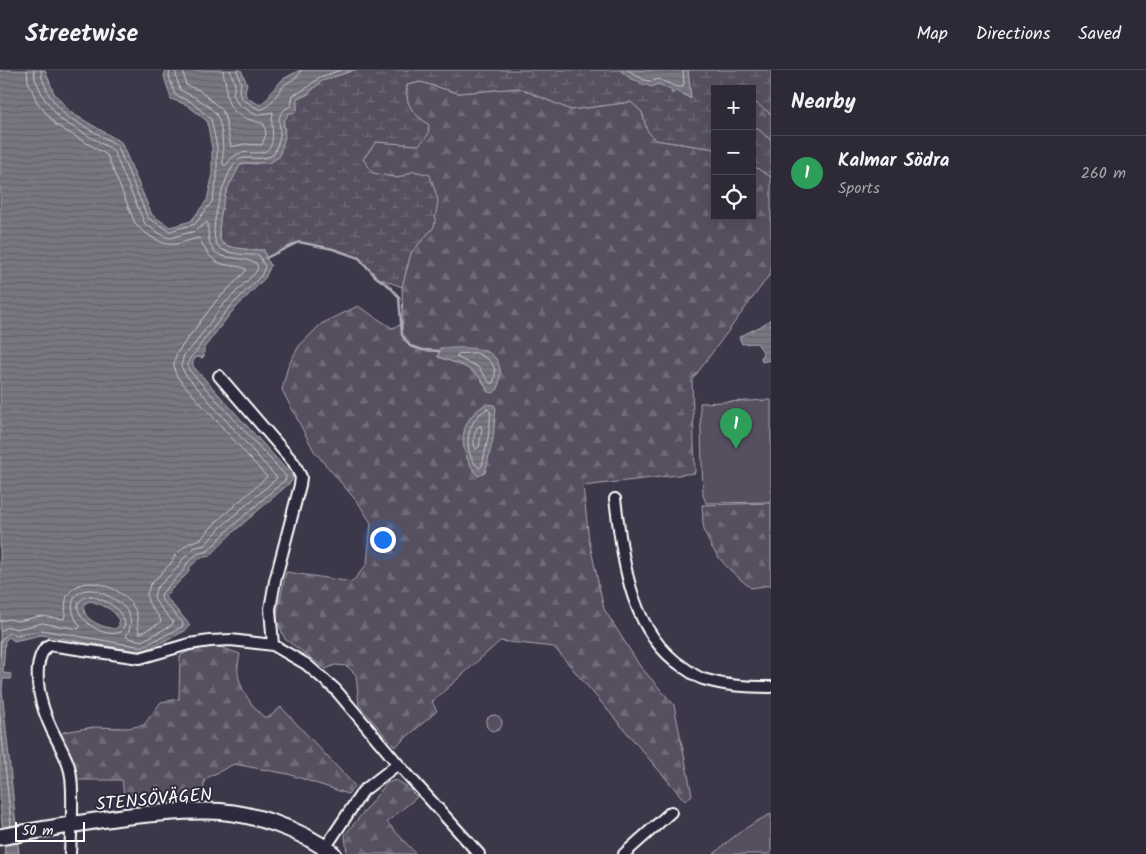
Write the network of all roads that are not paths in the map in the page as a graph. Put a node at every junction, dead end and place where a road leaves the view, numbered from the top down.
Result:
1 (218, 376) dead end
2 (615, 499) dead end
3 (273, 645) junction
4 (771, 687) edge
5 (398, 764) junction
6 (671, 812) dead end
7 (72, 825) junction
8 (0, 836) edge
9 (329, 851) edge
10 (70, 854) edge
11 (479, 854) edge
12 (624, 854) edge

1 - 3 street
2 - 4 street
3 - 5 street
3 - 7 street
5 - 9 street
5 - 11 street
6 - 12 street
7 - 8 street, STENSÖVÄGEN
7 - 9 street, STENSÖVÄGEN
7 - 10 street

